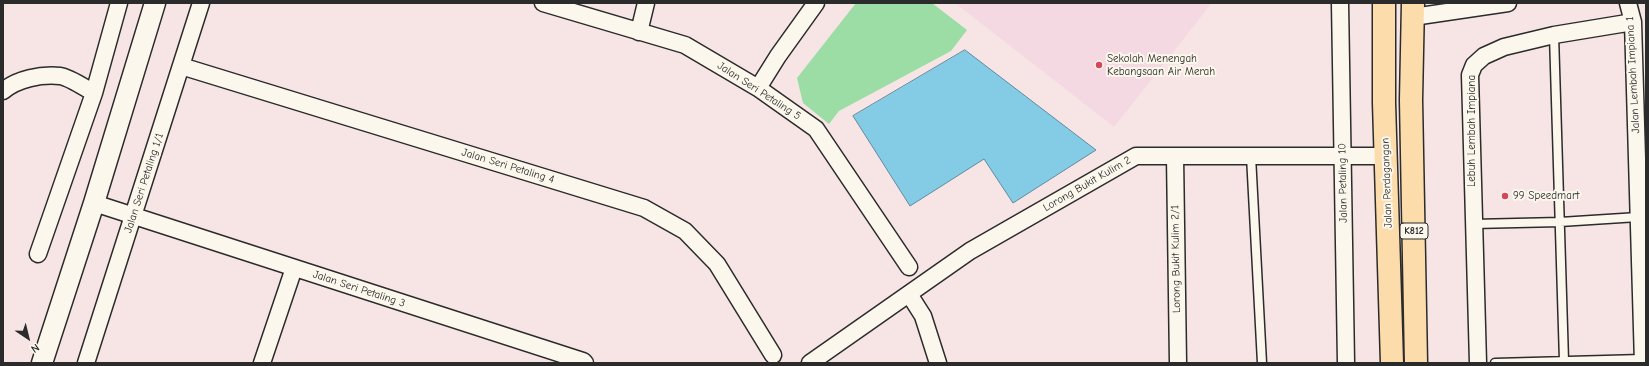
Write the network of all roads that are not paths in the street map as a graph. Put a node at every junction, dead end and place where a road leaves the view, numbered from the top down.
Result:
1 (119, 3) edge
2 (155, 3) edge
3 (201, 3) edge
4 (543, 3) edge
5 (646, 3) edge
6 (816, 3) edge
7 (1340, 3) edge
8 (1384, 3) edge
9 (1508, 3) edge
10 (1628, 3) edge
11 (1413, 10) edge
12 (1633, 22) junction
13 (639, 32) junction
14 (1554, 35) junction
15 (181, 66) junction
16 (758, 88) junction
17 (3, 91) edge
18 (94, 93) junction
19 (1175, 156) junction
20 (1251, 156) junction
21 (1342, 156) junction
22 (1386, 156) junction
23 (94, 204) junction
24 (133, 216) junction
25 (1638, 217) junction
26 (1560, 222) junction
27 (1473, 224) junction
28 (38, 254) dead end
29 (909, 267) dead end
30 (294, 268) junction
31 (909, 294) junction
32 (774, 355) dead end
33 (1564, 361) junction
34 (1642, 361) edge
35 (42, 363) edge
36 (86, 363) edge
37 (262, 363) edge
38 (585, 363) edge
39 (810, 363) edge
40 (938, 363) edge
41 (1178, 363) edge
42 (1262, 363) edge
43 (1346, 363) edge
44 (1392, 363) edge
45 (1416, 363) edge
46 (1478, 363) edge
47 (1495, 363) edge

1 - 18 street
2 - 23 street
3 - 15 street, Jalan Seri Petaling 1/1
4 - 13 street, Jalan Seri Petaling 5
5 - 13 street
6 - 16 street
7 - 21 street, Jalan Petaling 10
8 - 22 main road, Jalan Perdagangan / K812
9 - 11 street
10 - 12 street, Jalan Lembah Impiana 1
11 - 45 main road, K812
12 - 14 street, Lebuh Lembah Impiana
12 - 25 street, Jalan Lembah Impiana 1
13 - 16 street, Jalan Seri Petaling 5
14 - 26 lane
14 - 27 street, Lebuh Lembah Impiana
15 - 24 street, Jalan Seri Petaling 1/1
15 - 32 street, Jalan Seri Petaling 4
16 - 29 street, Jalan Seri Petaling 5
17 - 18 street
18 - 28 street
19 - 20 street, Lorong Bukit Kulim 2
19 - 31 street, Lorong Bukit Kulim 2
19 - 41 street, Lorong Bukit Kulim 2/1
20 - 21 street, Lorong Bukit Kulim 2
20 - 42 lane
21 - 22 street, Lorong Bukit Kulim 2
21 - 43 street, Jalan Petaling 10
22 - 44 main road, Jalan Perdagangan / K812
23 - 24 street, Jalan Seri Petaling 3
23 - 35 street
24 - 30 street, Jalan Seri Petaling 3
24 - 36 street, Jalan Seri Petaling 1/1
25 - 26 lane
25 - 34 street, Jalan Lembah Impiana 1
26 - 27 lane
26 - 33 lane
27 - 46 street, Lebuh Lembah Impiana
30 - 37 street
30 - 38 street, Jalan Seri Petaling 3
31 - 39 street, Lorong Bukit Kulim 2
31 - 40 street
33 - 34 lane
33 - 47 lane

